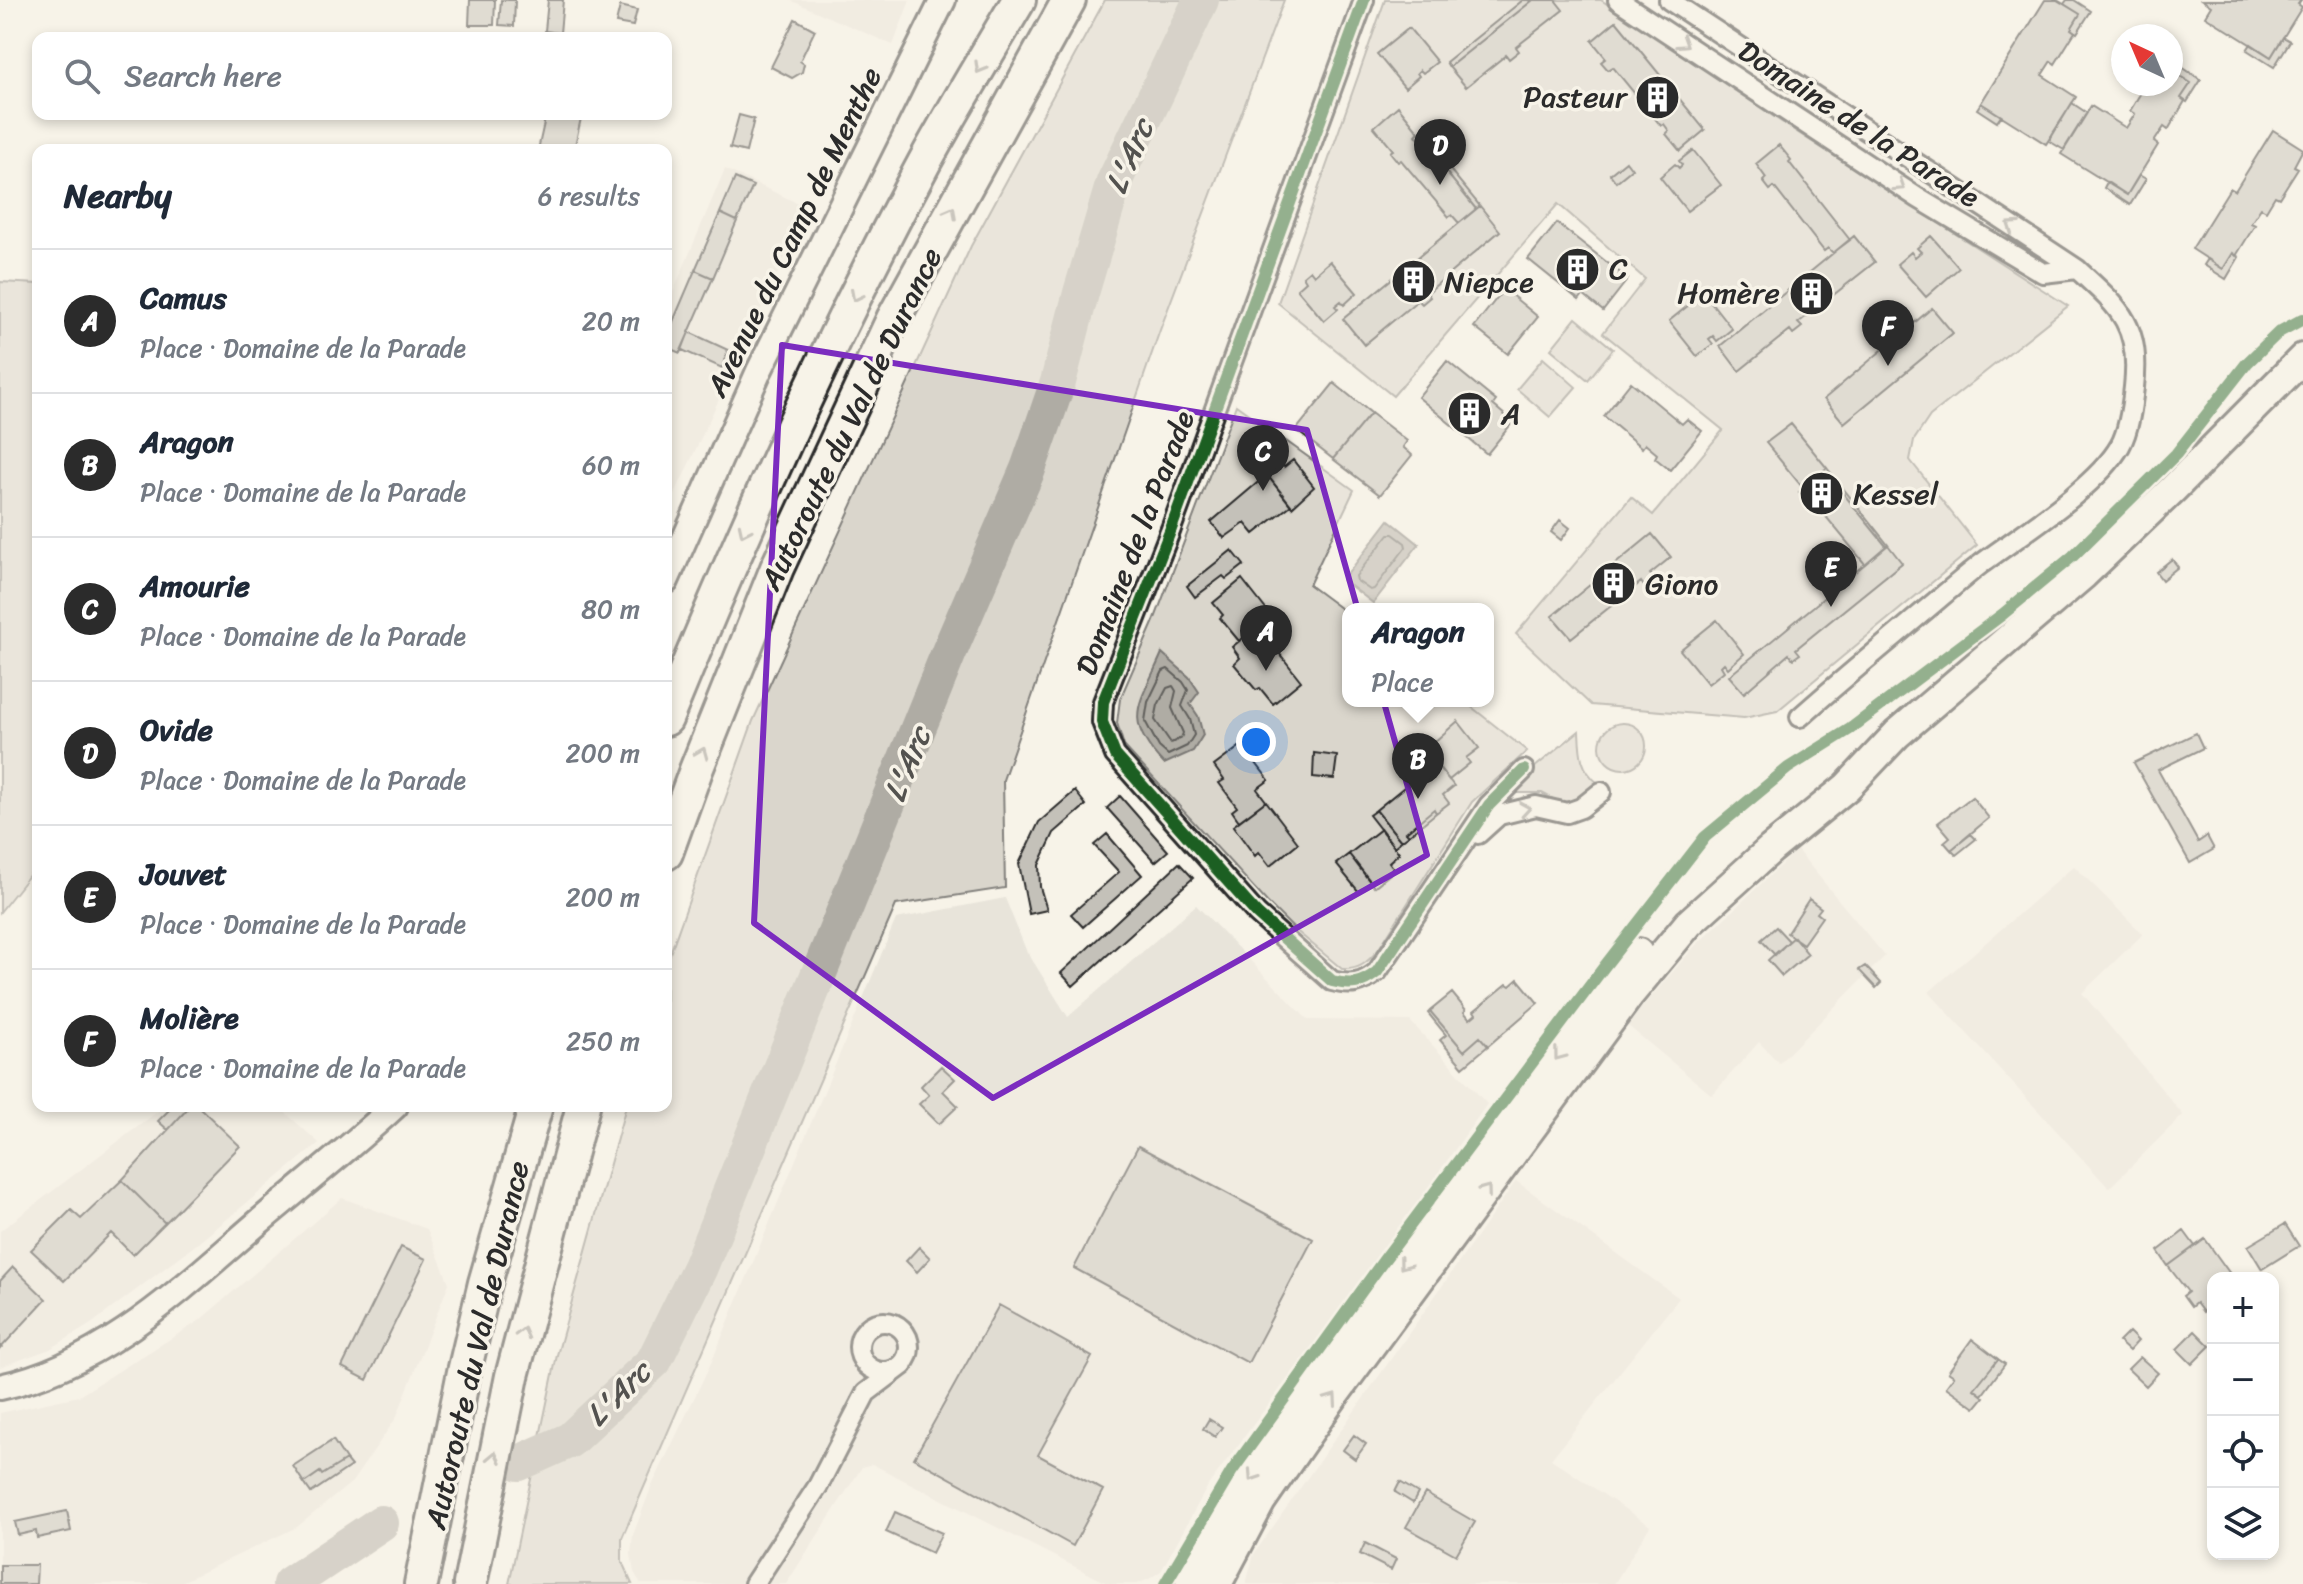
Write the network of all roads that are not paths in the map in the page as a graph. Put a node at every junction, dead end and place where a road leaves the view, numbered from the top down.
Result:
1 (943, 0) edge
2 (1019, 0) edge
3 (1069, 0) edge
4 (1364, 0) edge
5 (1618, 0) edge
6 (1669, 0) edge
7 (2077, 269) junction
8 (2303, 358) edge
9 (672, 567) edge
10 (672, 704) edge
11 (1800, 717) dead end
12 (1897, 734) junction
13 (1524, 770) dead end
14 (1601, 792) dead end
15 (672, 836) edge
16 (1460, 848) junction
17 (388, 1112) edge
18 (534, 1112) edge
19 (581, 1112) edge
20 (862, 1359) junction
21 (903, 1365) junction
22 (0, 1387) edge
23 (866, 1393) junction
24 (421, 1584) edge
25 (470, 1584) edge
26 (754, 1584) edge
27 (1190, 1584) edge
28 (1217, 1584) edge

1 - 9 main road, Avenue du Camp de Menthe
2 -> 10 highway, Autoroute du Val de Durance
15 -> 3 highway, Autoroute du Val de Durance
4 - 16 street, Domaine de la Parade
5 -> 7 street, Domaine de la Parade
7 -> 6 street, Domaine de la Parade
7 - 11 street, Domaine de la Parade
8 - 12 main road
12 -> 27 main road
28 -> 12 main road
13 - 16 street, Domaine de la Parade
16 -> 14 street, Domaine de la Parade
17 - 22 main road
18 - 24 highway, Autoroute du Val de Durance
25 -> 19 highway, Autoroute du Val de Durance
20 - 21 street
20 - 21 street
20 - 23 street
21 - 23 street
23 - 26 street

